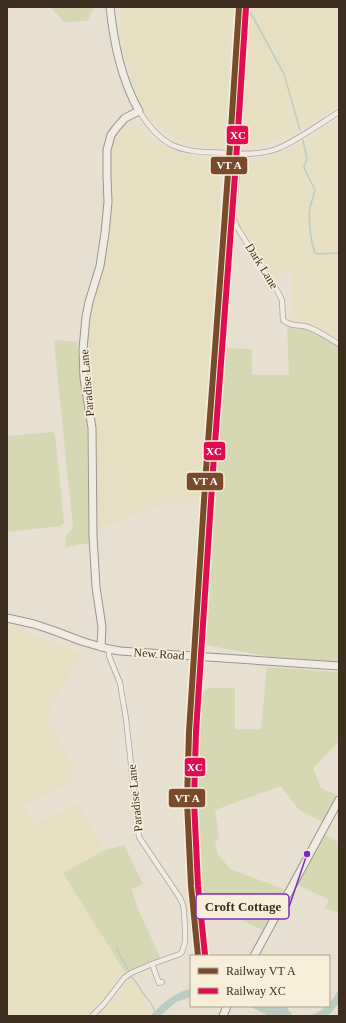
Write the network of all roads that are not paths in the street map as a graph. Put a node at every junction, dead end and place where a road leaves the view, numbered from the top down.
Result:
1 (110, 7) edge
2 (139, 111) junction
3 (339, 112) edge
4 (239, 153) junction
5 (339, 344) edge
6 (7, 618) edge
7 (101, 647) junction
8 (109, 649) junction
9 (339, 666) edge
10 (339, 800) edge
11 (255, 955) edge
12 (152, 964) junction
13 (162, 982) dead end
14 (92, 1016) edge

1 - 2 street
2 - 4 street
2 - 7 street, Paradise Lane
3 - 4 street
4 - 5 street, Dark Lane
6 - 7 street, New Road
7 - 8 street, New Road
8 - 9 street, New Road
8 - 12 street, Paradise Lane
10 - 11 street
12 - 13 street
12 - 14 street, Paradise Lane

